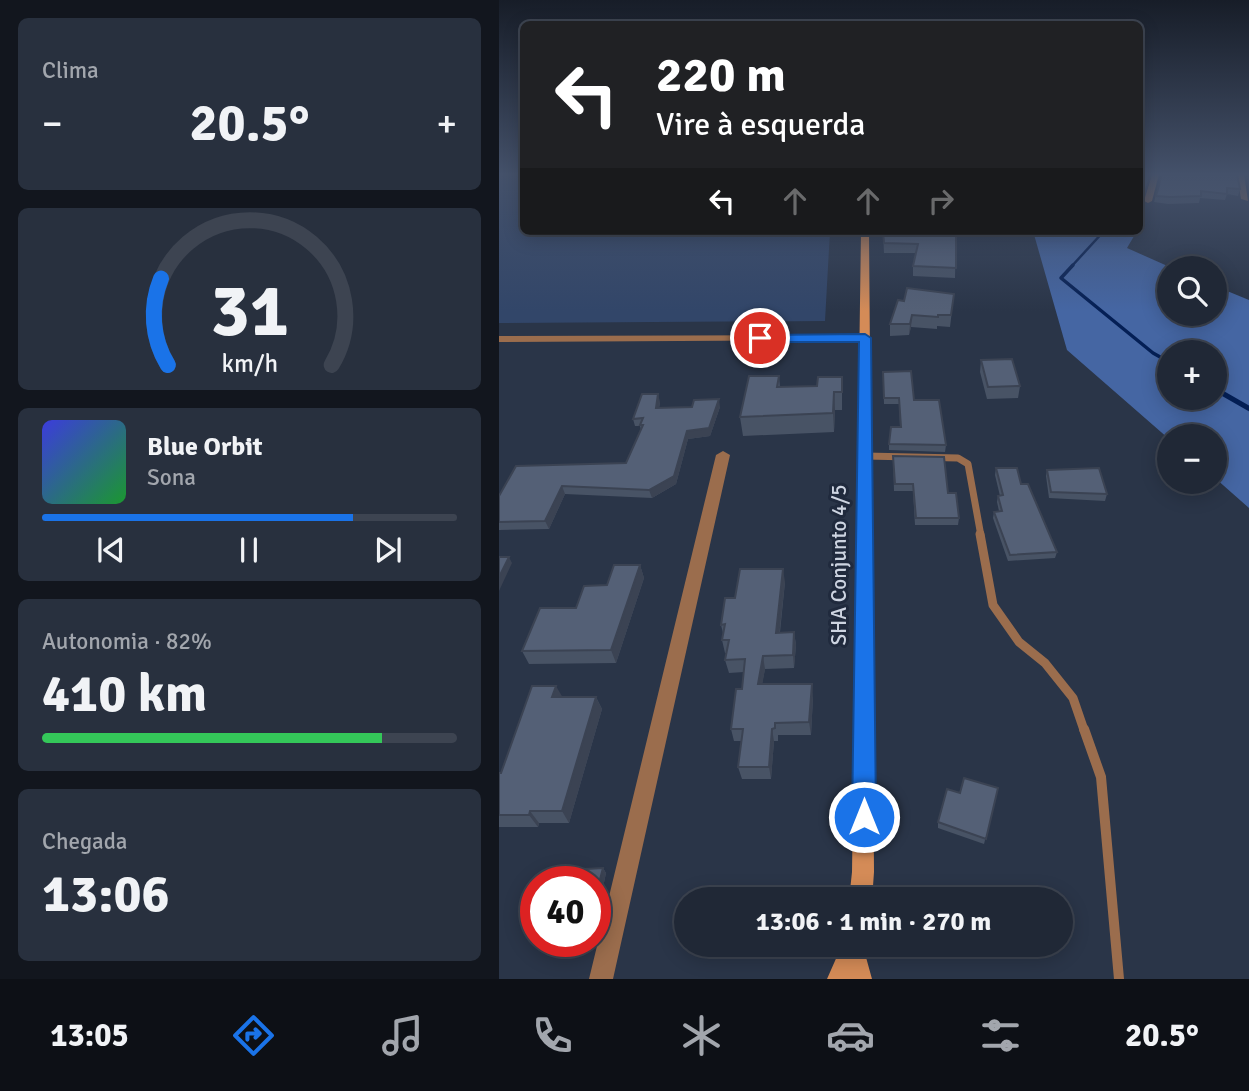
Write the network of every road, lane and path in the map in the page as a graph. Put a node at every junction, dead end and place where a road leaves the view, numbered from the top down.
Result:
1 (865, 235) edge
2 (865, 338) junction
3 (499, 339) edge
4 (722, 454) dead end
5 (865, 456) junction
6 (861, 887) edge
7 (849, 957) edge
8 (855, 957) edge
9 (601, 979) edge
10 (839, 979) edge
11 (860, 979) edge
12 (1119, 979) edge

1 - 2 street, SHA Conjunto 4/5
2 - 3 street
2 - 5 street, SHA Conjunto 4/5
4 - 9 street
5 - 6 street, SHA Conjunto 4/5
5 - 12 lane
7 - 10 street
8 - 11 street

